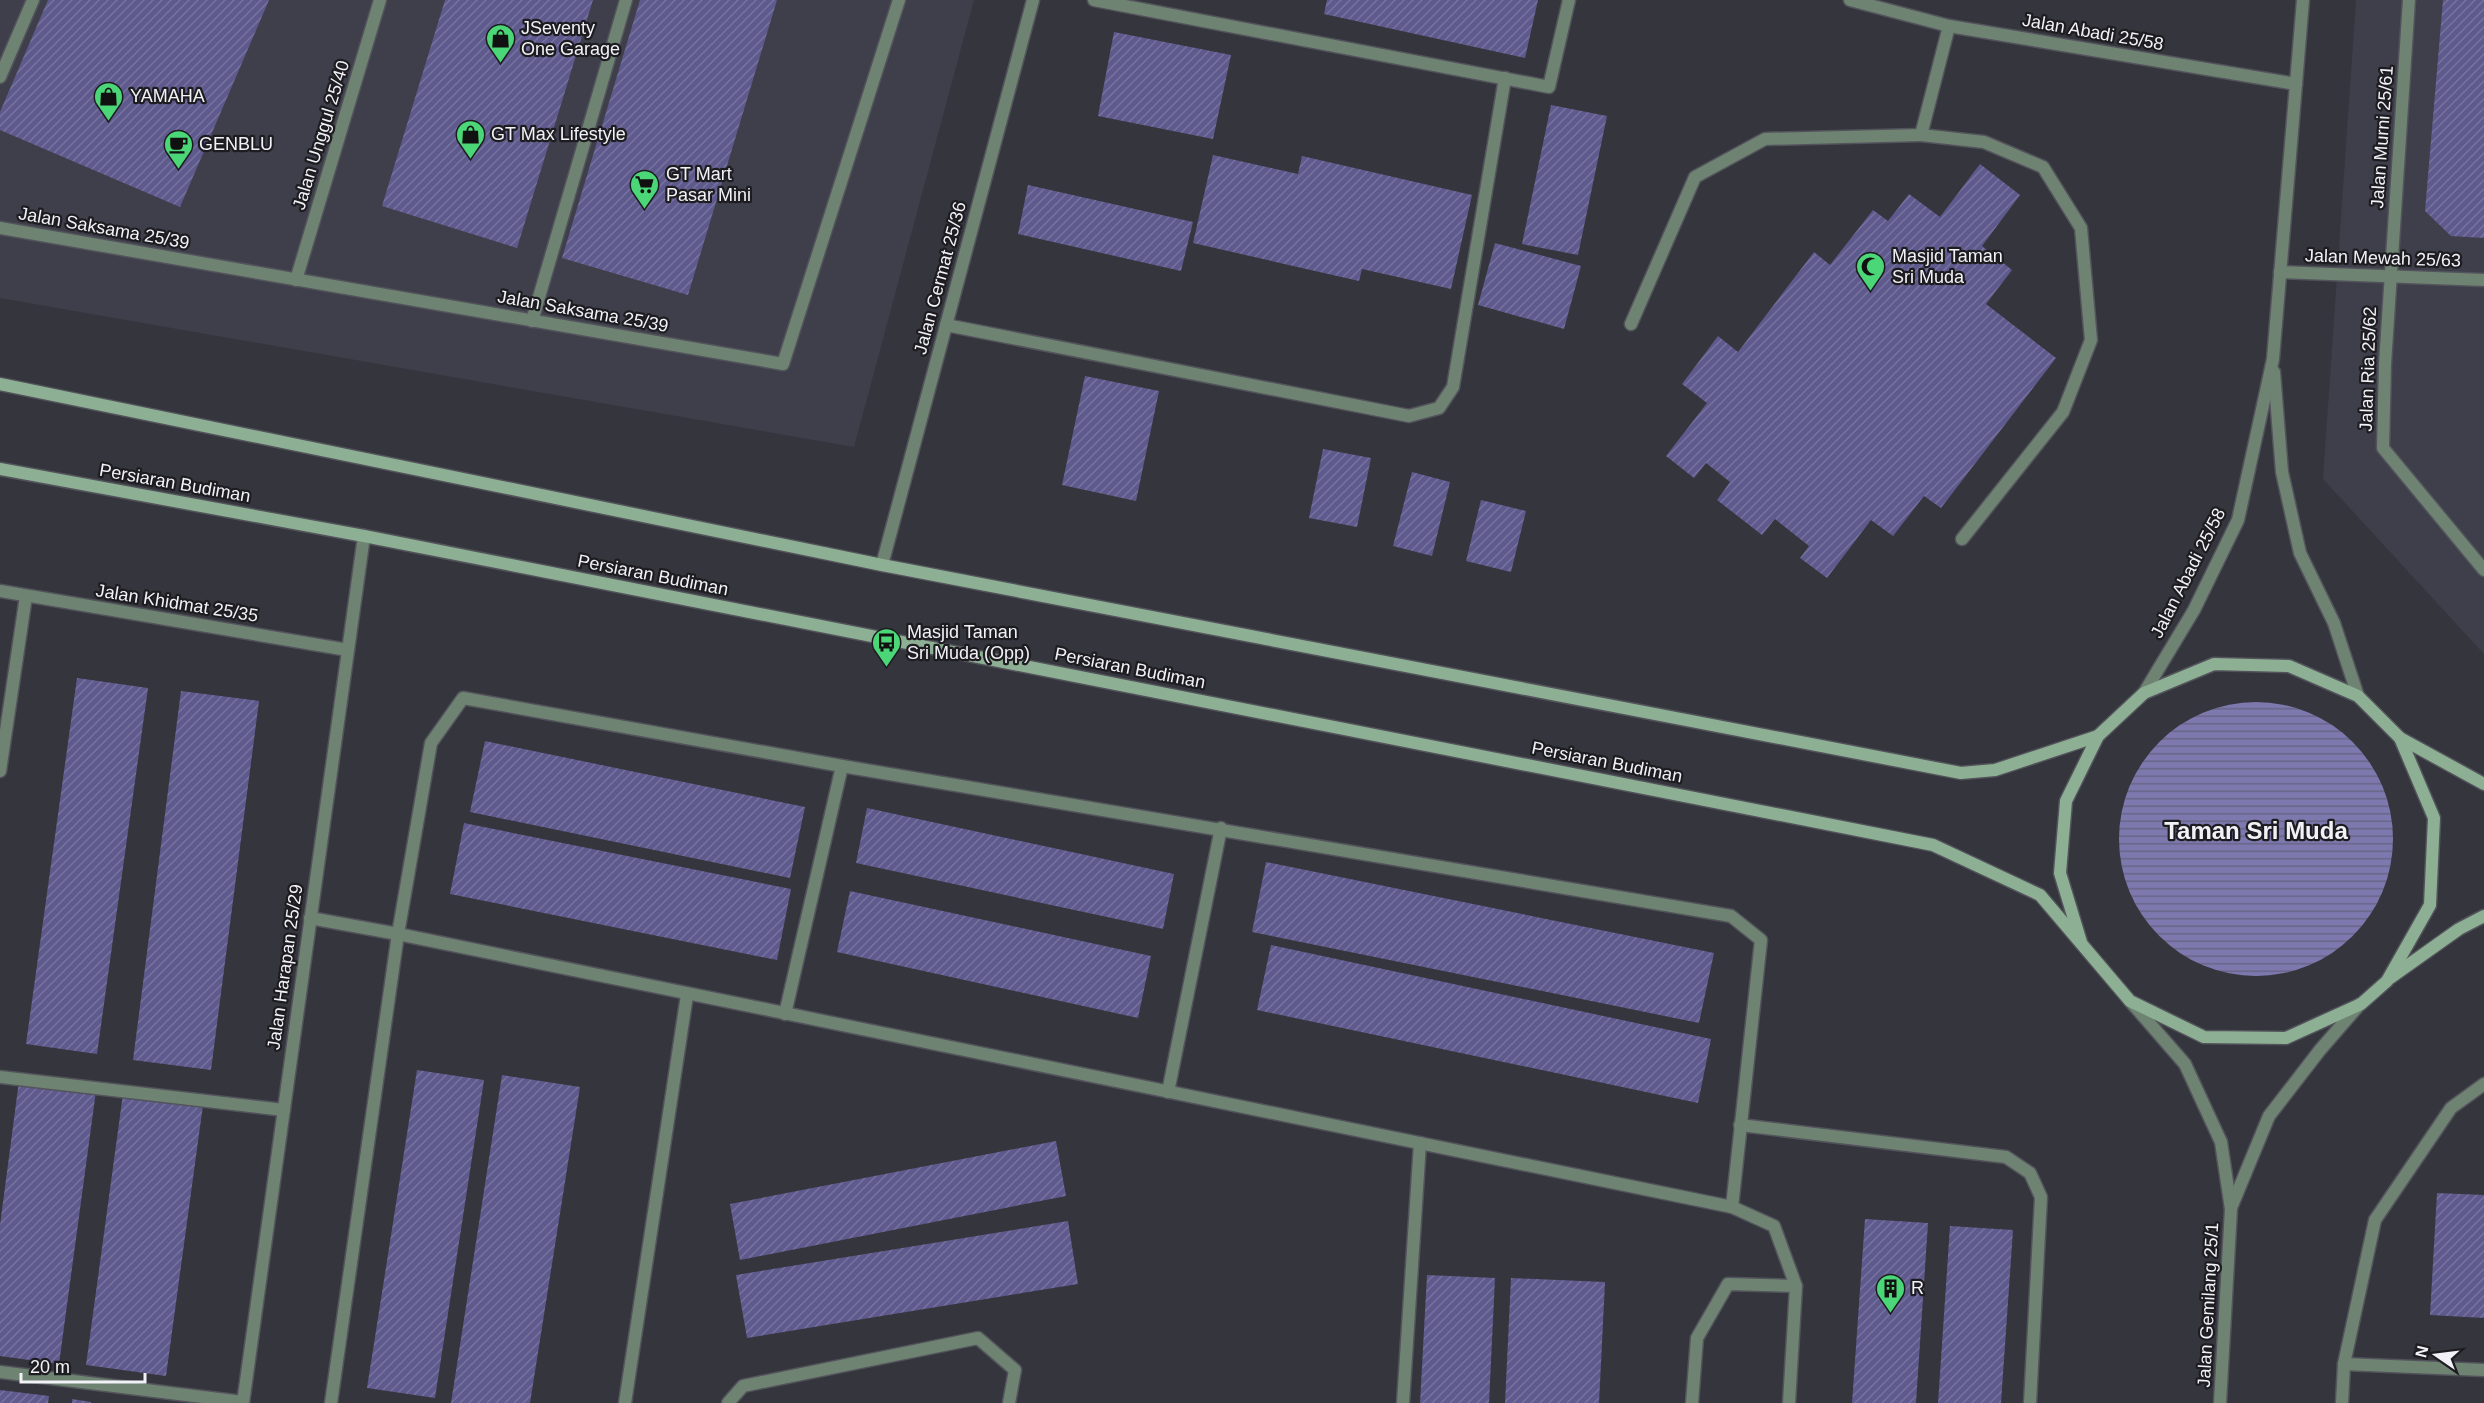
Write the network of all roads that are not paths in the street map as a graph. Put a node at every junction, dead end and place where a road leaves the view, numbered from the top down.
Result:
1 (33, 0) edge
2 (380, 0) edge
3 (626, 0) edge
4 (899, 0) edge
5 (1033, 0) edge
6 (1094, 0) edge
7 (1569, 0) edge
8 (1850, 0) edge
9 (2303, 0) edge
10 (2409, 0) edge
11 (1949, 26) junction
12 (0, 77) edge
13 (1505, 78) junction
14 (2296, 84) junction
15 (1921, 135) junction
16 (0, 228) edge
17 (2280, 272) junction
18 (2391, 277) junction
19 (296, 280) junction
20 (2484, 280) edge
21 (532, 321) junction
22 (1631, 324) dead end
23 (946, 325) junction
24 (2273, 359) junction
25 (0, 384) edge
26 (0, 469) edge
27 (364, 536) junction
28 (1962, 539) dead end
29 (882, 566) junction
30 (2484, 570) edge
31 (0, 591) edge
32 (26, 596) junction
33 (348, 650) junction
34 (2144, 693) junction
35 (2358, 696) junction
36 (2098, 736) junction
37 (2400, 738) junction
38 (842, 766) junction
39 (0, 771) edge
40 (2484, 784) edge
41 (1221, 828) junction
42 (2484, 916) edge
43 (310, 918) junction
44 (398, 934) junction
45 (2081, 942) junction
46 (2386, 981) junction
47 (687, 995) junction
48 (2130, 1001) junction
49 (2361, 1004) junction
50 (785, 1014) junction
51 (0, 1077) edge
52 (2484, 1084) edge
53 (1168, 1092) junction
54 (284, 1110) junction
55 (1740, 1125) junction
56 (1420, 1143) junction
57 (1732, 1207) junction
58 (2231, 1209) junction
59 (1796, 1286) junction
60 (2344, 1364) junction
61 (2484, 1370) edge
62 (0, 1372) edge
63 (243, 1402) edge
64 (331, 1403) edge
65 (624, 1403) edge
66 (728, 1403) edge
67 (1009, 1403) edge
68 (1403, 1403) edge
69 (1692, 1403) edge
70 (1789, 1403) edge
71 (2030, 1403) edge
72 (2220, 1403) edge
73 (2342, 1403) edge

1 - 12 street
2 - 19 street, Jalan Unggul 25/40
3 - 21 street
4 - 21 street, Jalan Saksama 25/39
5 - 23 street, Jalan Cermat 25/36
6 - 13 street
7 - 13 street
8 - 11 street, Jalan Abadi 25/58
9 - 14 street, Jalan Abadi 25/58
10 - 18 street, Jalan Murni 25/61
11 - 14 street, Jalan Abadi 25/58
11 - 15 street
13 - 23 street
14 - 17 street, Jalan Abadi 25/58
15 - 22 street
15 - 28 street
16 - 19 street, Jalan Saksama 25/39
17 - 18 street, Jalan Mewah 25/63
17 - 24 street, Jalan Abadi 25/58
18 - 20 street, Jalan Mewah 25/63
18 - 30 street, Jalan Ria 25/62
19 - 21 street, Jalan Saksama 25/39
23 - 29 street, Jalan Cermat 25/36
24 - 34 street, Jalan Abadi 25/58
24 - 35 street, Jalan Abadi 25/58
25 - 29 main road
26 - 27 main road, Persiaran Budiman
27 - 33 street, Jalan Harapan 25/29
27 - 45 main road, Persiaran Budiman
29 - 36 main road
31 - 32 street, Jalan Khidmat 25/35
32 - 33 street, Jalan Khidmat 25/35
32 - 39 street
33 - 43 street, Jalan Harapan 25/29
34 - 35 main road
34 - 36 main road
35 - 37 main road
36 - 45 main road
37 - 40 main road
37 - 46 main road
38 - 41 street
38 - 44 street
38 - 50 street
41 - 53 street
41 - 55 street
42 - 46 main road
43 - 44 street
43 - 54 street, Jalan Harapan 25/29
44 - 47 street
44 - 64 street
45 - 48 main road, Persiaran Budiman
46 - 49 main road
47 - 50 street
47 - 65 street
48 - 49 main road
48 - 58 street, Jalan Gemilang 25/1
49 - 58 street, Jalan Gemilang 25/1
50 - 53 street
51 - 54 street
52 - 60 street
53 - 56 street
54 - 63 street, Jalan Harapan 25/29
55 - 57 street
55 - 71 street
56 - 57 street
56 - 68 street
57 - 59 street
58 - 72 street, Jalan Gemilang 25/1
59 - 69 street
59 - 70 street
60 - 61 street
60 - 73 street
62 - 63 street
66 - 67 street

